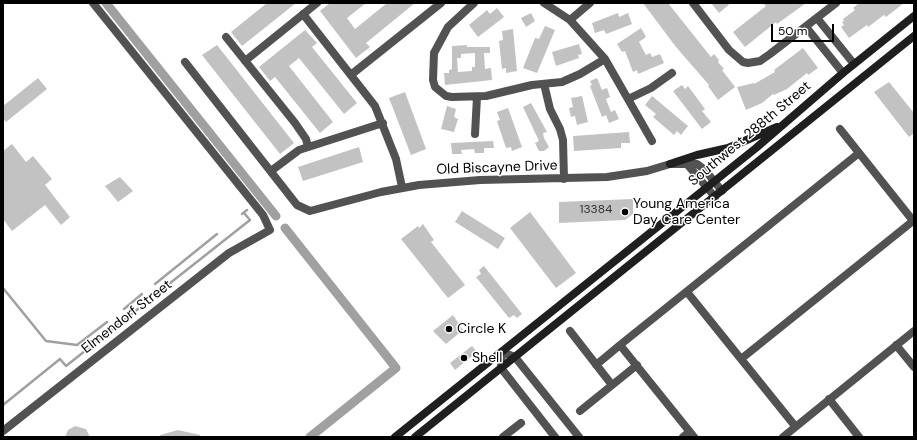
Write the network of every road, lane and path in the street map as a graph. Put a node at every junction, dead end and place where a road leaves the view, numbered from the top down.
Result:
1 (93, 3) edge
2 (317, 3) edge
3 (441, 3) edge
4 (474, 3) edge
5 (544, 3) edge
6 (590, 3) edge
7 (693, 3) edge
8 (836, 3) edge
9 (303, 14) junction
10 (914, 16) edge
11 (817, 18) junction
12 (570, 20) junction
13 (806, 27) junction
14 (914, 36) edge
15 (226, 37) dead end
16 (605, 59) junction
17 (245, 61) junction
18 (184, 62) dead end
19 (854, 64) junction
20 (672, 73) dead end
21 (843, 73) junction
22 (352, 74) junction
23 (544, 84) junction
24 (477, 97) junction
25 (628, 99) junction
26 (383, 123) junction
27 (785, 123) junction
28 (840, 129) dead end
29 (475, 134) dead end
30 (652, 141) dead end
31 (308, 147) junction
32 (860, 153) junction
33 (686, 163) junction
34 (670, 164) junction
35 (271, 171) junction
36 (564, 179) junction
37 (715, 182) junction
38 (402, 187) junction
39 (707, 188) junction
40 (722, 191) junction
41 (715, 197) junction
42 (914, 221) edge
43 (626, 253) junction
44 (634, 262) junction
45 (687, 292) junction
46 (570, 331) dead end
47 (914, 331) edge
48 (620, 345) junction
49 (896, 345) junction
50 (502, 352) junction
51 (515, 357) junction
52 (741, 359) junction
53 (596, 365) junction
54 (636, 365) junction
55 (914, 367) edge
56 (501, 368) junction
57 (612, 385) junction
58 (829, 399) junction
59 (580, 411) dead end
60 (520, 423) dead end
61 (795, 426) junction
62 (3, 430) edge
63 (689, 435) edge
64 (395, 437) edge
65 (415, 437) edge
66 (503, 437) edge
67 (555, 437) edge
68 (579, 437) edge
69 (783, 437) edge
70 (859, 437) edge

1 - 62 street, Elmendorf Street
2 - 9 street
3 - 22 street
4 - 24 street
5 - 12 street
6 - 12 street
7 - 13 street
8 - 11 street
9 - 17 street
9 - 22 street
10 - 19 main road, Southwest 288th Street
11 - 13 street
11 - 19 street
12 - 16 street
13 - 21 street
14 - 40 main road, Southwest 288th Street
15 - 17 street
16 - 23 street
16 - 25 street
17 - 31 street
18 - 35 street
19 - 21 main road, Southwest 288th Street
20 - 25 street
21 - 27 main road, Southwest 288th Street
22 - 26 street
23 - 24 street
23 - 36 street
24 - 29 street
25 - 30 street
26 - 31 street
26 - 38 street
27 - 34 main road
27 - 37 main road, Southwest 288th Street
28 - 32 street
31 - 35 street
32 - 42 street
32 - 45 street
33 - 34 street, Old Biscayne Drive
33 - 37 street, Old Biscayne Drive
33 - 39 street
34 - 36 street, Old Biscayne Drive
35 - 38 street, Old Biscayne Drive
36 - 38 street, Old Biscayne Drive
37 - 39 main road, Southwest 288th Street
37 - 40 street, Old Biscayne Drive
39 - 41 street
39 - 43 main road, Southwest 288th Street
40 - 41 main road, Southwest 288th Street
41 - 44 main road, Southwest 288th Street
42 - 52 street
43 - 44 main road
43 - 50 main road, Southwest 288th Street
44 - 51 main road, Southwest 288th Street
45 - 48 street
45 - 52 street
46 - 53 street
47 - 49 street
48 - 53 street
48 - 54 street
49 - 55 street
49 - 58 street
50 - 51 street
50 - 56 street
50 - 64 main road, Southwest 288th Street
51 - 56 main road, Southwest 288th Street
51 - 68 street
52 - 61 street
53 - 57 street
54 - 57 street
54 - 63 street
56 - 65 main road, Southwest 288th Street
56 - 67 street
57 - 59 street
58 - 61 street
58 - 70 street
60 - 66 street
61 - 69 street

